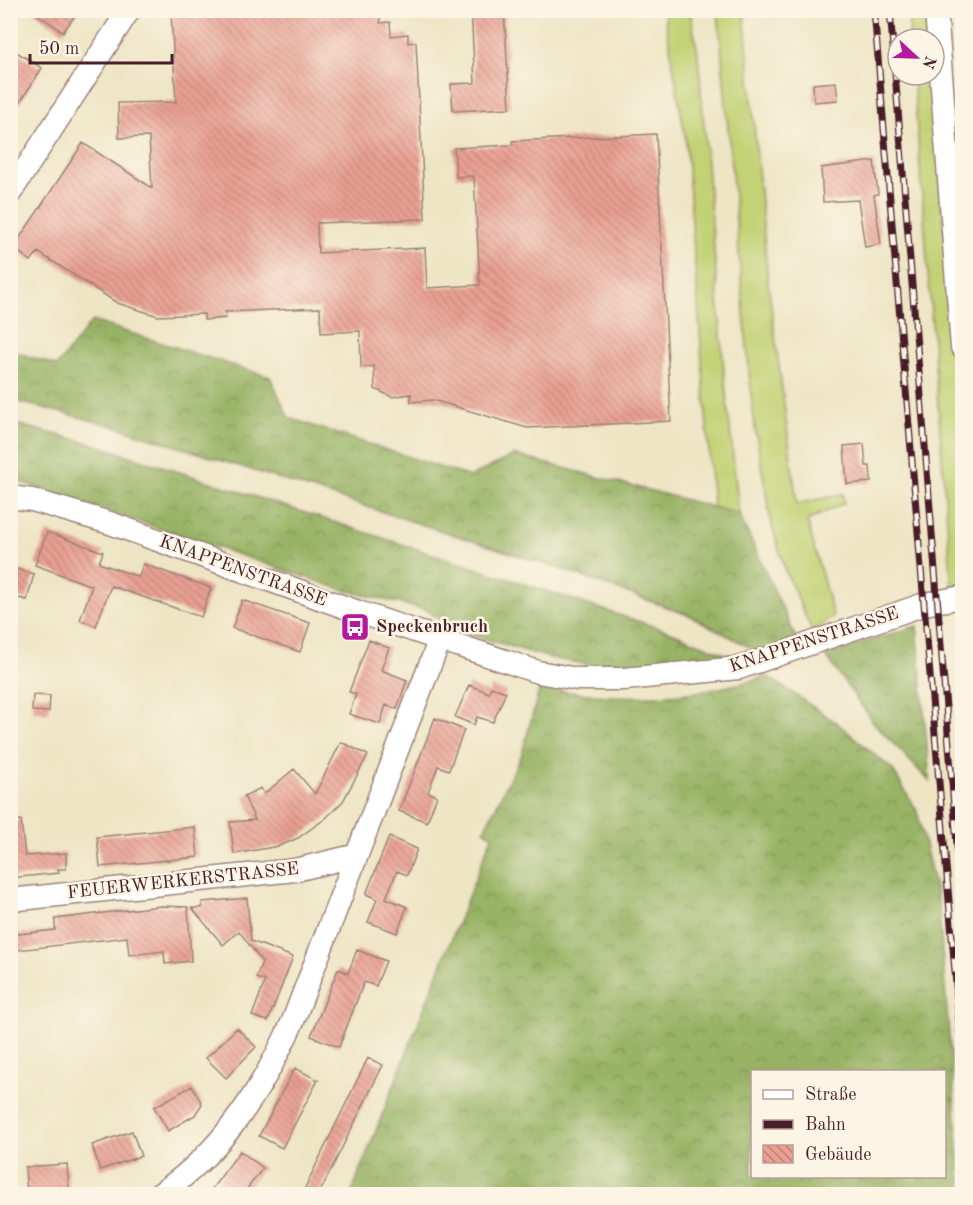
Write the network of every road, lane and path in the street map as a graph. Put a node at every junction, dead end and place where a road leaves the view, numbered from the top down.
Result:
1 (129, 10) edge
2 (936, 10) edge
3 (10, 193) edge
4 (963, 347) edge
5 (10, 497) edge
6 (963, 597) edge
7 (440, 639) junction
8 (354, 856) junction
9 (10, 900) edge
10 (160, 1194) edge

1 - 3 street
2 - 4 street
5 - 7 street, KNAPPENSTRASSE
6 - 7 street, KNAPPENSTRASSE
7 - 8 street
8 - 9 street, FEUERWERKERSTRASSE
8 - 10 street

